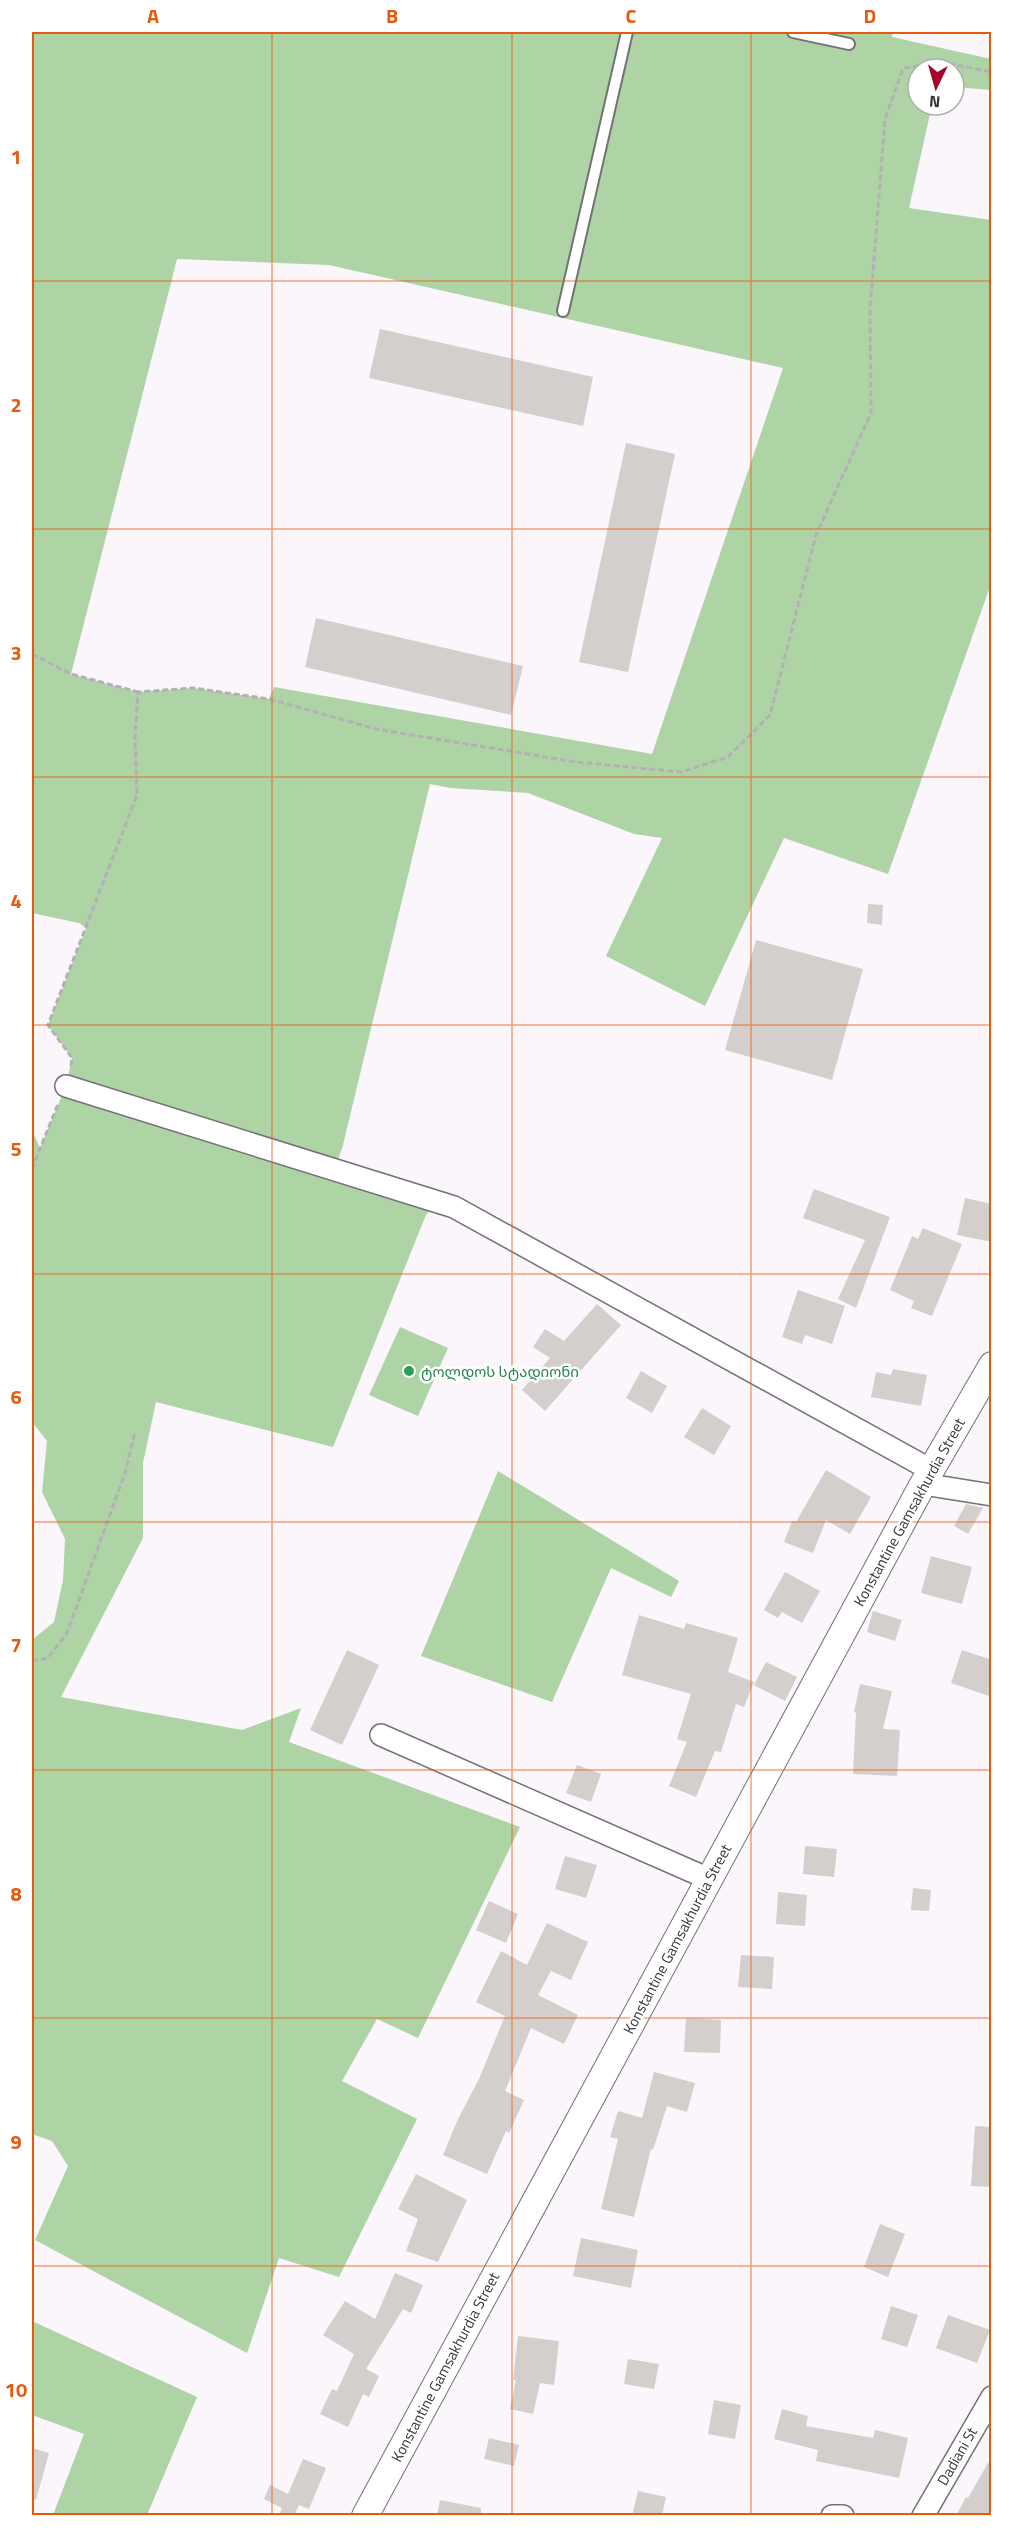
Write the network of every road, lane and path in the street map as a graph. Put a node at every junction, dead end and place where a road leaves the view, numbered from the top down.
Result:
1 (627, 32) edge
2 (793, 32) edge
3 (849, 44) dead end
4 (992, 72) edge
5 (564, 311) dead end
6 (32, 654) edge
7 (138, 692) junction
8 (66, 1086) junction
9 (32, 1169) edge
10 (992, 1365) edge
11 (135, 1432) dead end
12 (927, 1477) junction
13 (992, 1495) edge
14 (32, 1661) edge
15 (381, 1735) dead end
16 (709, 1879) junction
17 (992, 2397) edge
18 (365, 2516) edge
19 (832, 2516) edge
20 (843, 2516) edge
21 (922, 2516) edge

1 - 5 lane
2 - 3 lane
4 - 7 path
6 - 7 path
7 - 8 path
8 - 9 path
8 - 12 street
10 - 12 street, Konstantine Gamsakhurdia Street
11 - 14 path
12 - 13 street
12 - 16 street, Konstantine Gamsakhurdia Street
15 - 16 street
16 - 18 street, Konstantine Gamsakhurdia Street
17 - 21 street, Dadiani St
19 - 20 street

